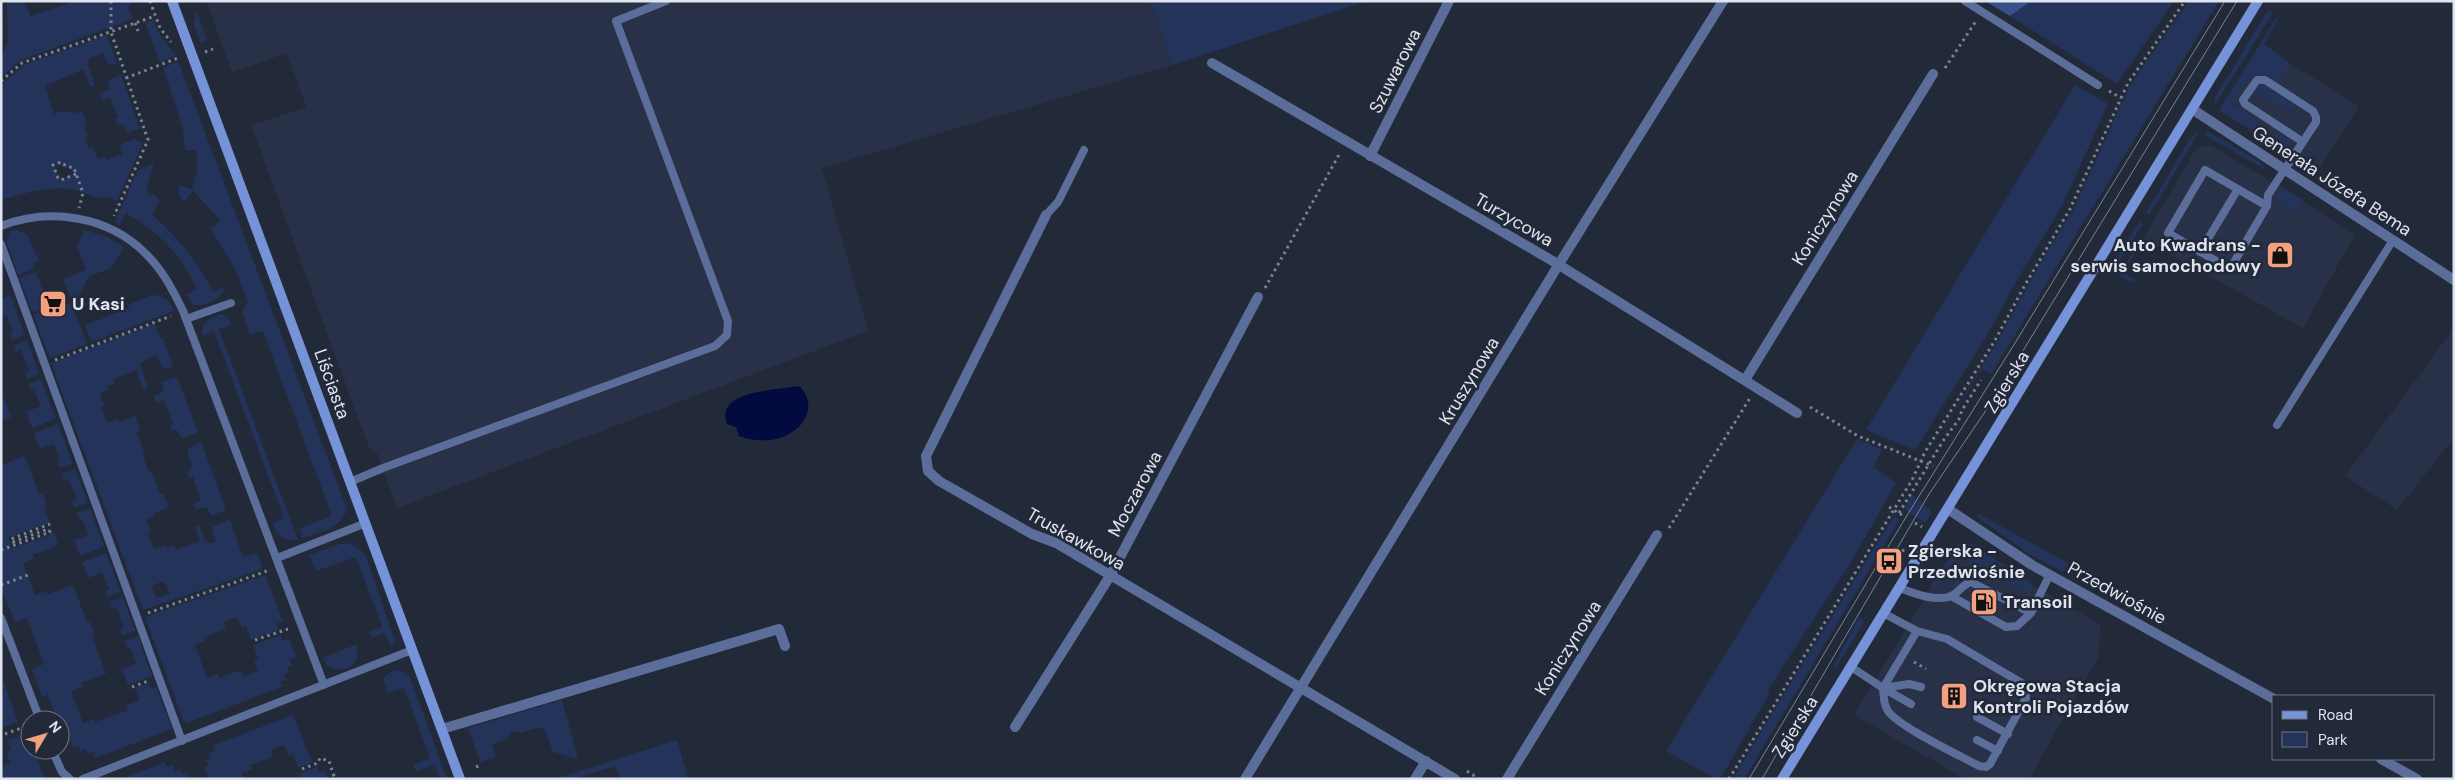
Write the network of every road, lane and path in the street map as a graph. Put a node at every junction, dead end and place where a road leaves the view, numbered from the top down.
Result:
1 (111, 1) edge
2 (150, 1) edge
3 (172, 1) edge
4 (666, 1) edge
5 (1449, 1) edge
6 (1723, 1) edge
7 (1965, 1) edge
8 (2185, 1) edge
9 (2258, 1) edge
10 (1982, 12) junction
11 (155, 16) junction
12 (135, 23) junction
13 (160, 28) dead end
14 (138, 31) dead end
15 (111, 32) junction
16 (183, 60) dead end
17 (1212, 63) dead end
18 (1933, 74) joint
19 (126, 78) junction
20 (1, 81) edge
21 (2098, 85) dead end
22 (2192, 109) junction
23 (1346, 142) junction
24 (2303, 142) junction
25 (1084, 150) dead end
26 (1370, 156) junction
27 (2285, 169) junction
28 (76, 174) junction
29 (2238, 189) junction
30 (2267, 206) junction
31 (1046, 215) joint
32 (76, 217) junction
33 (1, 226) edge
34 (108, 228) junction
35 (2393, 240) junction
36 (1, 244) edge
37 (2200, 252) junction
38 (1559, 264) junction
39 (2453, 277) edge
40 (1258, 297) joint
41 (231, 303) dead end
42 (183, 311) junction
43 (186, 319) junction
44 (45, 364) junction
45 (1745, 380) junction
46 (1981, 380) dead end
47 (1757, 387) junction
48 (1797, 413) joint
49 (2276, 425) dead end
50 (1922, 460) junction
51 (1929, 463) junction
52 (1933, 466) dead end
53 (350, 482) junction
54 (1889, 507) dead end
55 (1948, 509) junction
56 (1894, 510) junction
57 (366, 523) junction
58 (50, 524) dead end
59 (1657, 535) joint
60 (1, 550) edge
61 (277, 558) junction
62 (281, 566) junction
63 (2050, 574) junction
64 (28, 575) dead end
65 (1110, 576) junction
66 (1, 585) edge
67 (1900, 588) junction
68 (1952, 596) junction
69 (2031, 613) junction
70 (1884, 614) junction
71 (135, 617) junction
72 (1, 618) edge
73 (288, 629) dead end
74 (1917, 631) junction
75 (255, 640) dead end
76 (784, 646) dead end
77 (412, 650) junction
78 (1852, 667) junction
79 (324, 685) junction
80 (1300, 688) junction
81 (1883, 688) junction
82 (1920, 688) dead end
83 (2272, 698) edge
84 (1911, 704) dead end
85 (36, 710) edge
86 (1976, 717) dead end
87 (1015, 727) dead end
88 (20, 728) edge
89 (442, 729) junction
90 (4, 734) dead end
91 (2008, 734) junction
92 (1977, 740) dead end
93 (182, 741) junction
94 (1998, 751) junction
95 (57, 760) edge
96 (2383, 760) edge
97 (1426, 761) junction
98 (482, 765) dead end
99 (476, 767) dead end
100 (302, 769) dead end
101 (70, 779) edge
102 (83, 779) edge
103 (335, 779) edge
104 (460, 779) edge
105 (1245, 779) edge
106 (1415, 779) edge
107 (1455, 779) edge
108 (1507, 779) edge
109 (1729, 779) edge
110 (1782, 779) edge
111 (2417, 779) edge

1 - 15 path
2 - 11 path
3 - 53 main road, Liściasta
4 - 53 lane
5 - 26 street, Szuwarowa
6 - 38 street, Kruszynowa
7 - 10 lane
8 - 50 path
9 - 22 main road, Zgierska
10 - 18 path
10 - 21 lane
11 - 12 path
11 - 13 path
12 - 14 path
12 - 15 path
15 - 19 path
15 - 20 path
16 - 19 path
17 - 23 street, Turzycowa
18 - 45 street, Koniczynowa
19 - 34 path
22 - 27 street, Generała Józefa Bema
22 - 55 main road, Zgierska
23 - 26 street, Turzycowa
23 - 40 path
24 - 24 lane
24 - 27 lane
25 - 31 lane
26 - 38 street, Turzycowa
27 - 30 lane
27 - 35 street, Generała Józefa Bema
28 - 28 path
28 - 32 path
29 - 30 lane
29 - 37 lane
29 - 37 lane
30 - 37 lane
31 - 65 street, Truskawkowa
32 - 33 lane
32 - 34 lane
34 - 42 lane
35 - 39 street, Generała Józefa Bema
35 - 49 lane
36 - 44 lane
38 - 45 street, Turzycowa
38 - 80 street, Kruszynowa
40 - 65 street, Moczarowa
41 - 43 lane
42 - 43 lane
42 - 44 path
43 - 61 lane
44 - 71 lane
45 - 47 street, Turzycowa
46 - 51 path
47 - 48 street, Turzycowa
47 - 59 path
48 - 50 path
50 - 51 path
50 - 56 path
51 - 52 path
51 - 56 path
53 - 57 main road, Liściasta
54 - 56 path
55 - 63 street, Przedwiośnie
55 - 67 main road, Zgierska
56 - 109 path
57 - 61 lane
57 - 77 main road, Liściasta
58 - 60 path
59 - 108 street, Koniczynowa
61 - 62 lane
62 - 71 path
62 - 79 lane
63 - 69 lane
63 - 83 street, Przedwiośnie
64 - 66 path
65 - 80 street, Truskawkowa
65 - 87 street, Moczarowa
67 - 68 lane
67 - 70 main road, Zgierska
68 - 69 lane
68 - 69 lane
70 - 74 lane
70 - 78 main road, Zgierska
71 - 93 lane
72 - 85 lane
73 - 75 path
74 - 81 lane
74 - 91 lane
76 - 89 street
77 - 79 lane
77 - 89 main road, Liściasta
78 - 81 lane
78 - 110 main road, Zgierska
79 - 93 lane
80 - 97 street, Truskawkowa
80 - 105 street, Kruszynowa
81 - 82 lane
81 - 84 lane
81 - 94 lane
86 - 91 lane
88 - 90 path
89 - 104 main road, Liściasta
91 - 94 lane
92 - 94 lane
93 - 102 lane
95 - 101 lane
96 - 111 street
97 - 106 street
97 - 107 street, Truskawkowa
98 - 99 path
100 - 103 path

